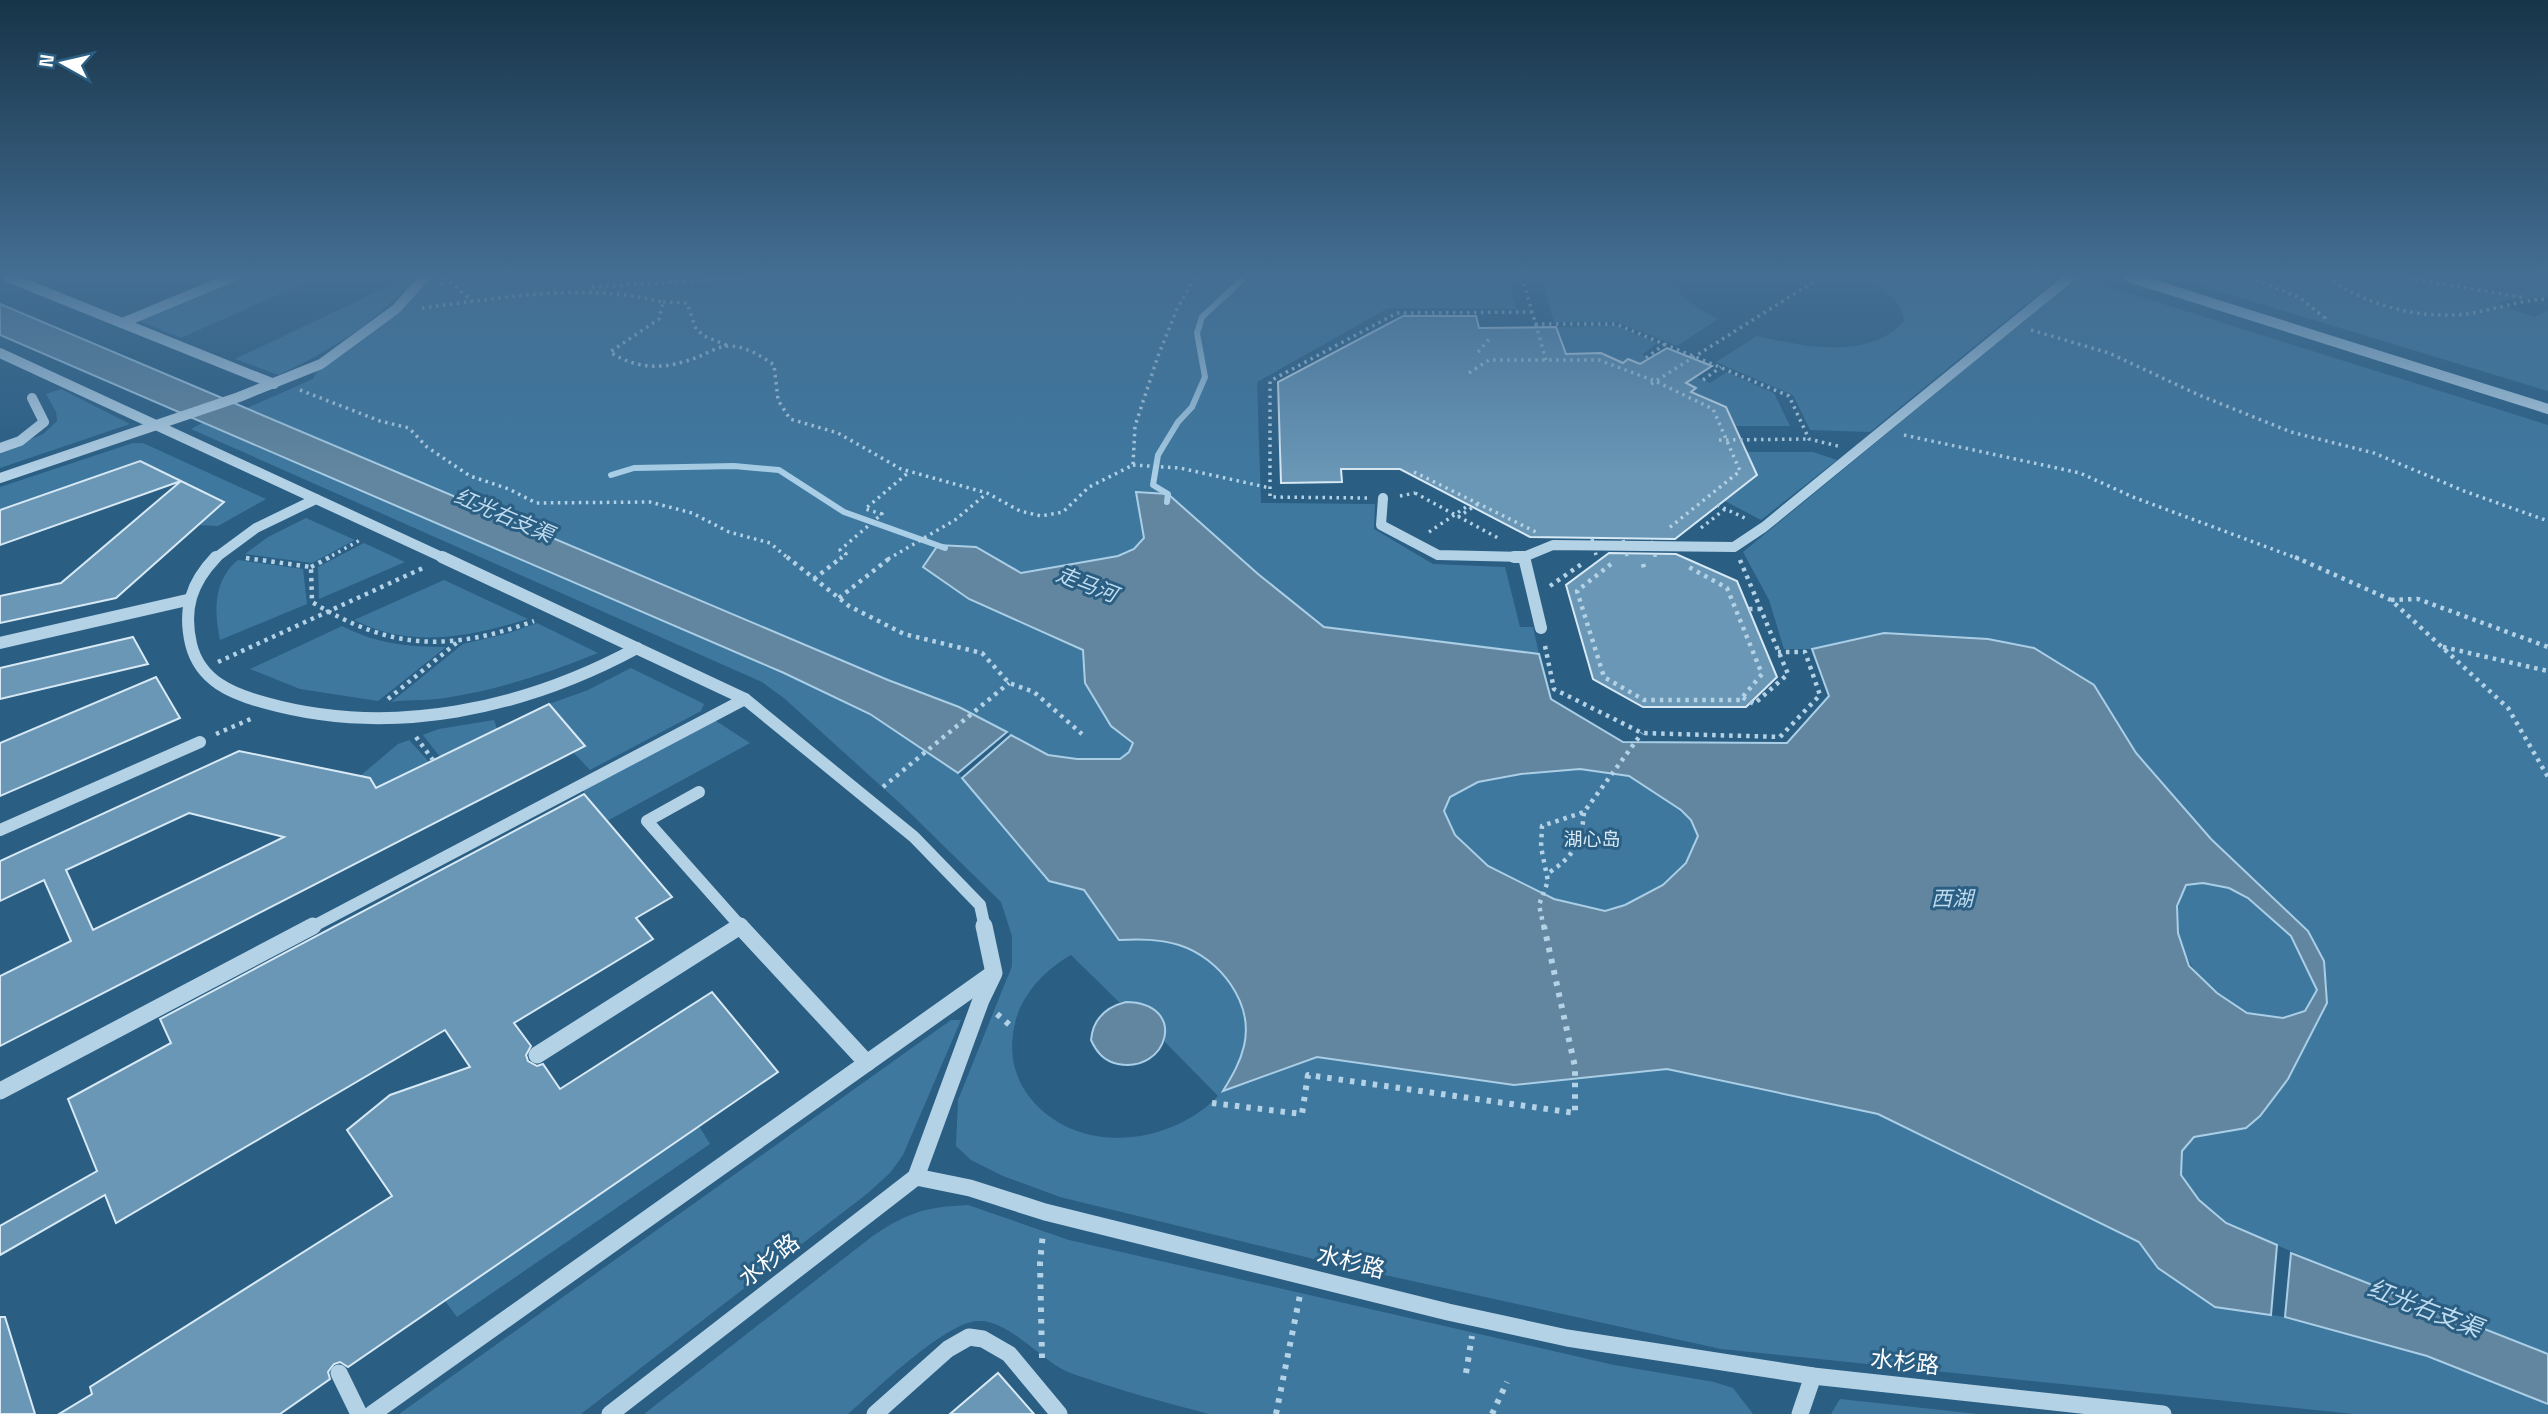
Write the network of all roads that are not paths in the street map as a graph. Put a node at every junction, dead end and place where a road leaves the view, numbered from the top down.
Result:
1 (172, 343) edge
2 (350, 343) edge
3 (1988, 343) edge
4 (2338, 343) edge
5 (0, 354) edge
6 (274, 384) junction
7 (32, 398) dead end
8 (2548, 409) edge
9 (154, 426) junction
10 (0, 448) edge
11 (0, 478) edge
12 (1383, 498) road end
13 (316, 499) junction
14 (1524, 557) junction
15 (187, 600) junction
16 (1541, 628) road end
17 (0, 643) edge
18 (637, 648) junction
19 (745, 699) junction
20 (200, 742) road end
21 (699, 792) dead end
22 (0, 830) edge
23 (740, 926) junction
24 (994, 973) junction
25 (537, 1055) dead end
26 (867, 1063) junction
27 (0, 1091) edge
28 (916, 1177) junction
29 (339, 1373) dead end
30 (1812, 1376) junction
31 (359, 1414) edge
32 (372, 1414) edge
33 (610, 1414) edge
34 (875, 1414) edge
35 (1059, 1414) edge
36 (1800, 1414) edge
37 (2163, 1414) edge

1 - 6 street
2 - 6 street
3 - 14 street
4 - 8 street
5 - 9 street
6 - 9 street
7 - 10 street
9 - 11 street
9 - 13 street
12 - 14 street
13 - 15 street
13 - 18 street
14 - 16 street
15 - 17 street
15 - 18 street
18 - 19 street
19 - 24 street
19 - 27 street
20 - 22 street
21 - 23 street
23 - 25 street
23 - 26 street
24 - 26 street
24 - 28 street
26 - 32 street
28 - 30 street, 水杉路
28 - 33 street, 水杉路
29 - 31 street
30 - 36 street
30 - 37 street, 水杉路
34 - 35 street

